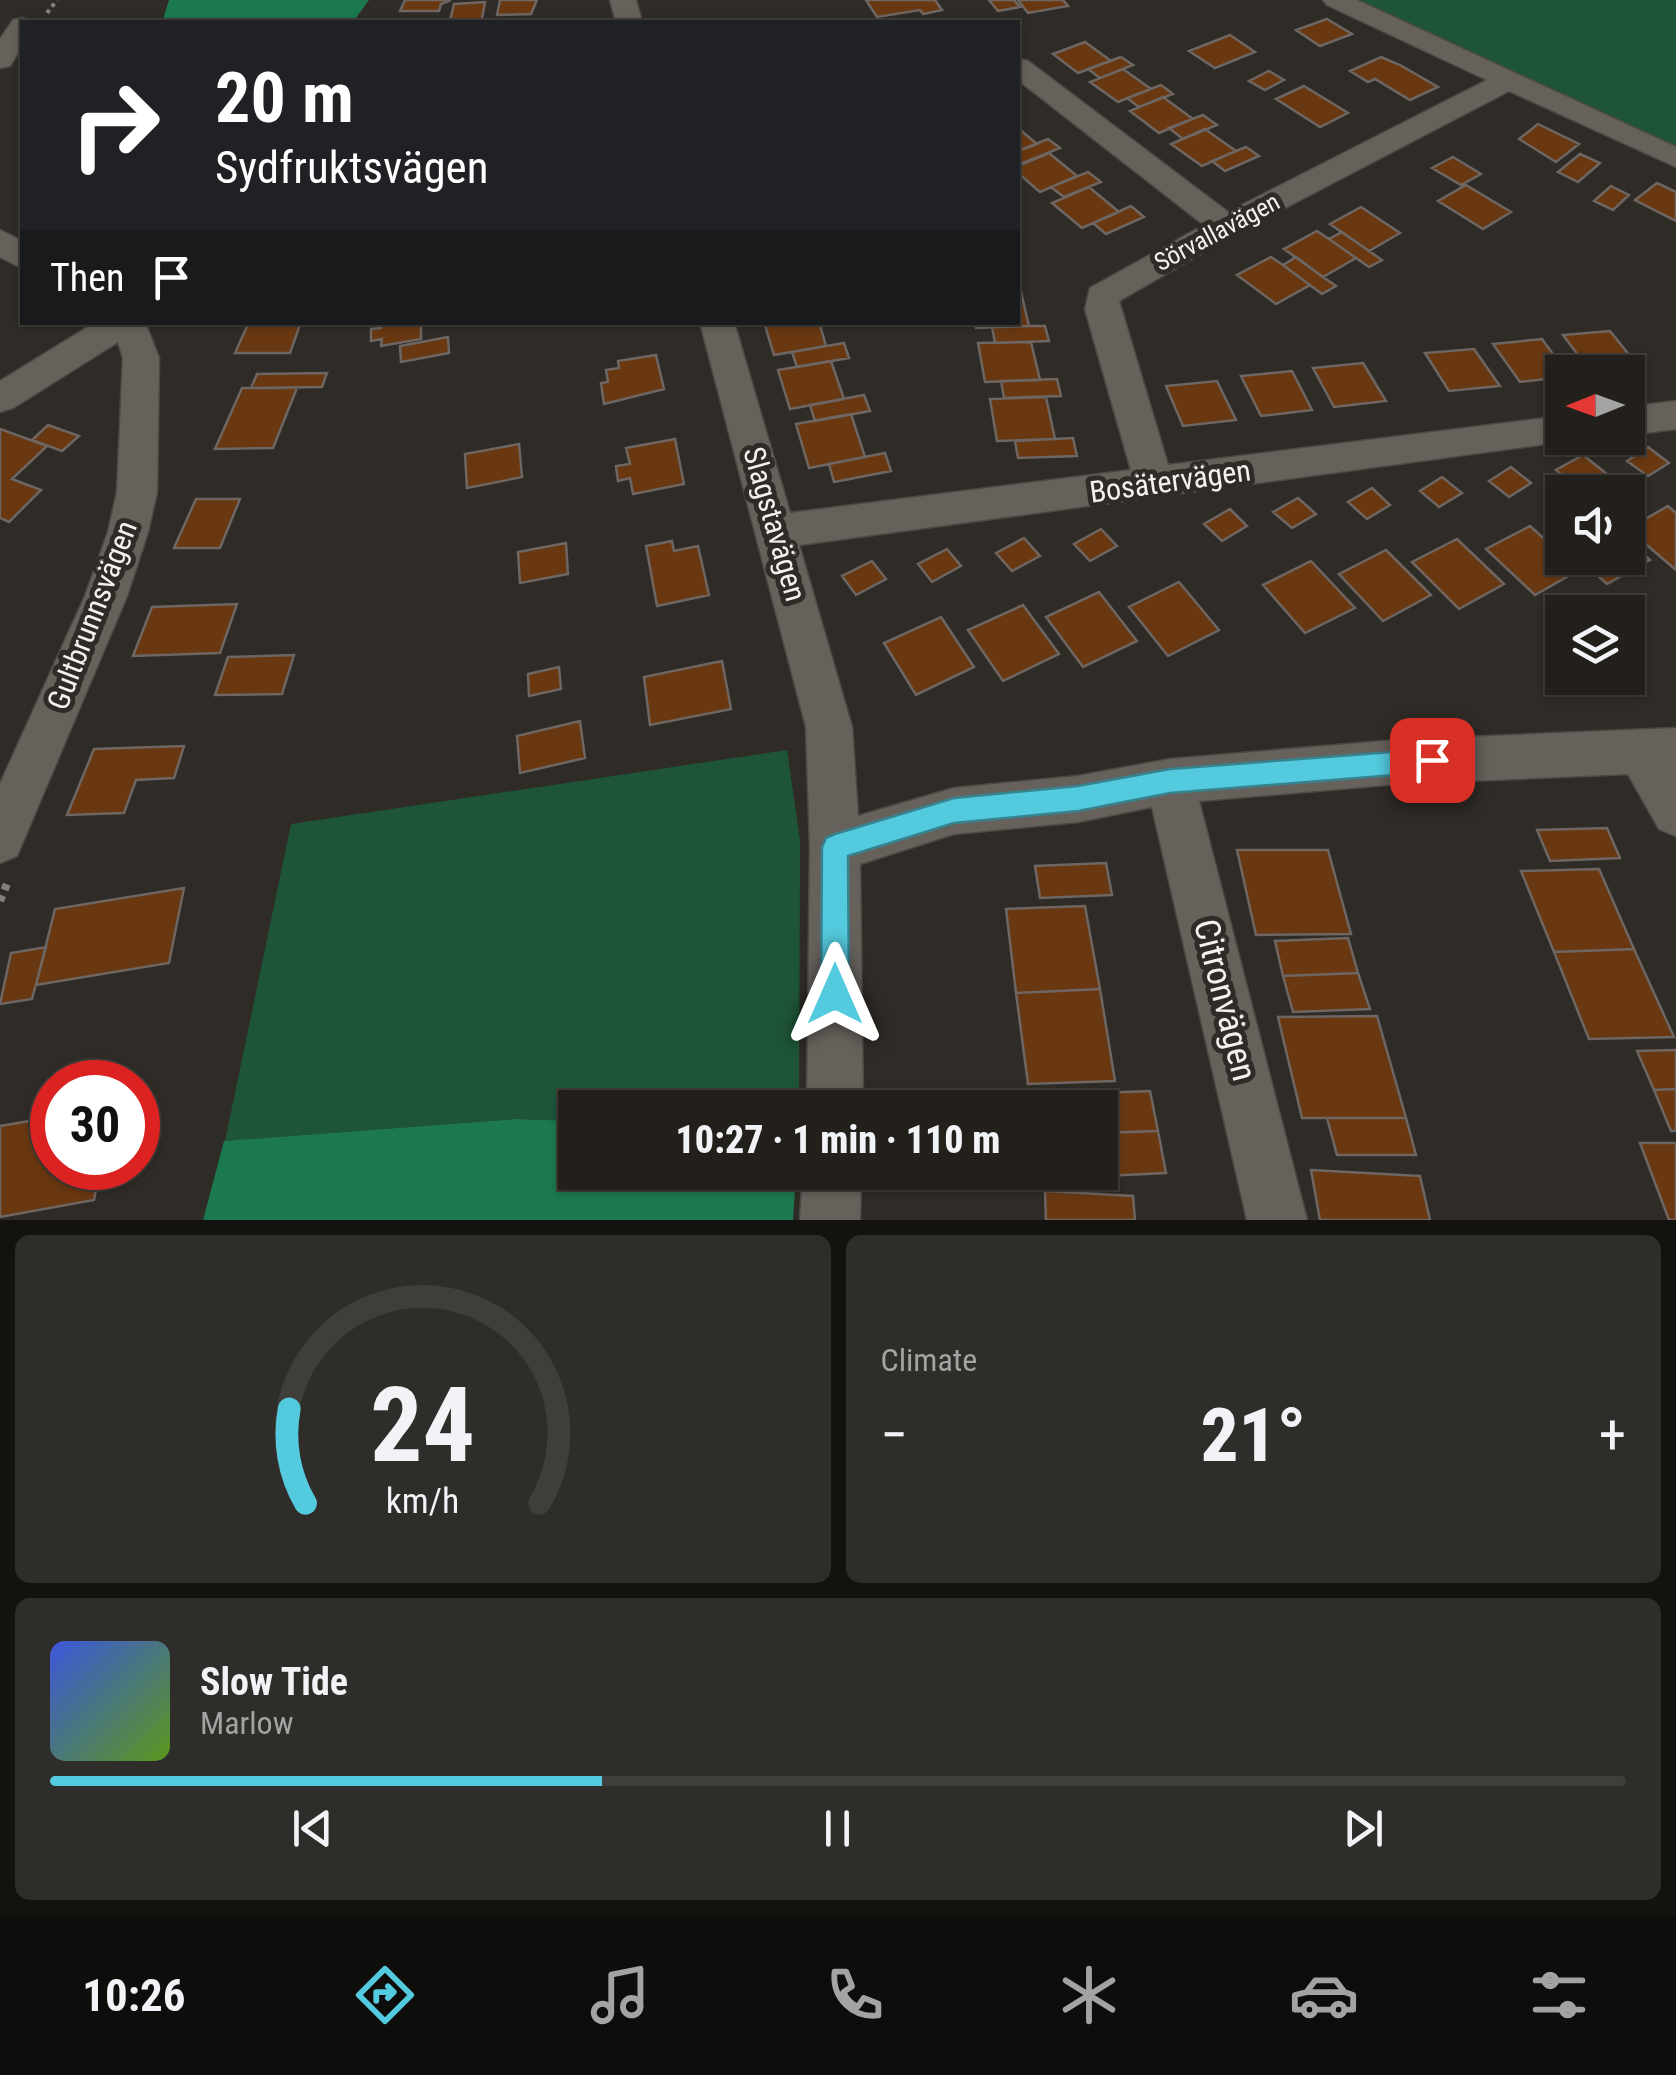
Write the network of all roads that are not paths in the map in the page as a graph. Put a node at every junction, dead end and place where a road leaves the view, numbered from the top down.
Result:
1 (1336, 0) edge
2 (20, 30) edge
3 (0, 60) edge
4 (1020, 69) edge
5 (1507, 80) junction
6 (1676, 158) edge
7 (1226, 226) junction
8 (120, 325) edge
9 (126, 325) edge
10 (718, 325) edge
11 (0, 398) edge
12 (1676, 415) edge
13 (1645, 420) edge
14 (1545, 432) edge
15 (1154, 482) junction
16 (778, 531) junction
17 (1658, 750) edge
18 (1170, 781) junction
19 (1676, 814) edge
20 (0, 839) edge
21 (835, 847) junction
22 (835, 1090) edge
23 (831, 1190) edge
24 (830, 1220) edge
25 (1277, 1220) edge

1 - 5 street
2 - 3 street
4 - 7 street
5 - 6 street
5 - 7 street, Sörvallavägen
7 - 15 street, Sörvallavägen
8 - 11 street
9 - 20 street, Gultbrunnsvägen
10 - 16 street, Slagstavägen
12 - 13 street
14 - 15 street, Bosätervägen
15 - 16 street, Bosätervägen
16 - 21 street, Slagstavägen
17 - 18 street
17 - 19 street
18 - 21 street
18 - 25 street, Citronvägen
21 - 22 street
23 - 24 street

